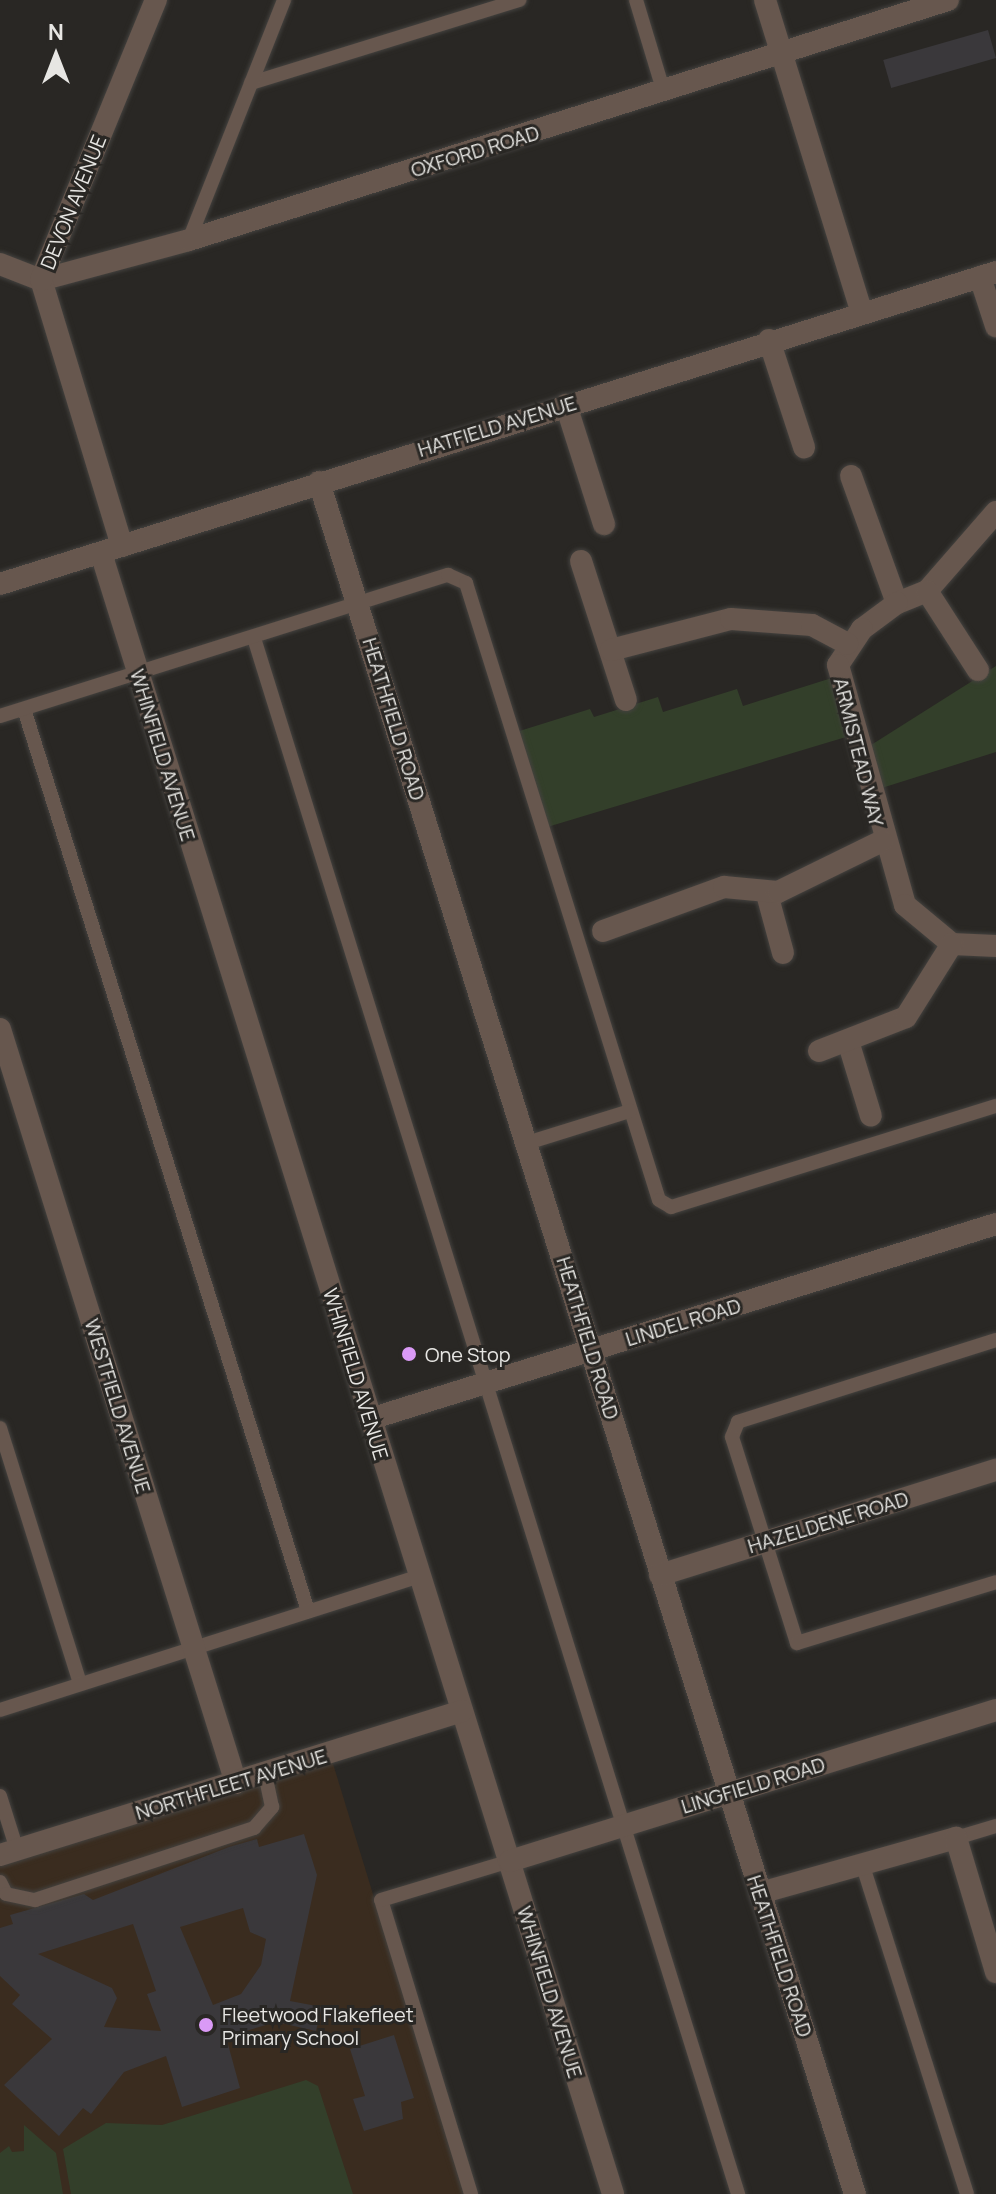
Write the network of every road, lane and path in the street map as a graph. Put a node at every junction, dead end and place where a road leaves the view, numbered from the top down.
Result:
1 (156, 0) edge
2 (284, 0) edge
3 (519, 0) edge
4 (636, 0) edge
5 (765, 0) edge
6 (945, 0) edge
7 (781, 54) junction
8 (251, 83) junction
9 (664, 93) junction
10 (189, 240) junction
11 (0, 264) edge
12 (988, 274) edge
13 (41, 280) junction
14 (861, 311) junction
15 (996, 326) edge
16 (769, 340) junction
17 (566, 405) junction
18 (804, 447) dead end
19 (851, 476) dead end
20 (319, 482) junction
21 (604, 524) dead end
22 (992, 524) edge
23 (111, 550) junction
24 (581, 561) dead end
25 (0, 584) edge
26 (927, 591) junction
27 (897, 603) junction
28 (358, 604) junction
29 (254, 638) junction
30 (847, 644) junction
31 (611, 650) junction
32 (978, 670) dead end
33 (138, 674) junction
34 (626, 700) dead end
35 (24, 709) junction
36 (0, 716) edge
37 (882, 841) junction
38 (767, 894) junction
39 (603, 931) dead end
40 (952, 944) junction
41 (996, 946) edge
42 (783, 953) dead end
43 (0, 1029) edge
44 (848, 1041) junction
45 (819, 1051) dead end
46 (996, 1106) edge
47 (630, 1111) junction
48 (871, 1116) dead end
49 (527, 1143) junction
50 (996, 1224) edge
51 (996, 1340) edge
52 (592, 1351) junction
53 (488, 1384) junction
54 (370, 1419) junction
55 (0, 1428) edge
56 (996, 1470) edge
57 (765, 1541) junction
58 (660, 1575) junction
59 (419, 1576) junction
60 (996, 1582) edge
61 (308, 1611) junction
62 (194, 1649) junction
63 (80, 1684) junction
64 (0, 1710) edge
65 (996, 1710) edge
66 (462, 1711) junction
67 (265, 1774) junction
68 (236, 1783) junction
69 (727, 1793) junction
70 (0, 1796) edge
71 (625, 1825) junction
72 (996, 1826) edge
73 (956, 1838) junction
74 (9, 1853) edge
75 (510, 1861) junction
76 (862, 1863) junction
77 (0, 1882) edge
78 (760, 1893) junction
79 (990, 1926) edge
80 (996, 1972) edge
81 (471, 2194) edge
82 (613, 2194) edge
83 (738, 2194) edge
84 (855, 2194) edge
85 (967, 2194) edge

1 - 13 street, DEVON AVENUE
2 - 8 lane
3 - 8 lane
4 - 9 lane
5 - 7 street
6 - 7 street, OXFORD ROAD
7 - 9 street, OXFORD ROAD
7 - 14 street
8 - 10 lane
9 - 10 street, OXFORD ROAD
10 - 13 street, OXFORD ROAD
11 - 13 street
12 - 14 street, HATFIELD AVENUE
12 - 15 street
13 - 23 street, DEVON AVENUE
14 - 16 street, HATFIELD AVENUE
16 - 17 street, HATFIELD AVENUE
16 - 18 street
17 - 20 street, HATFIELD AVENUE
17 - 21 street
19 - 27 street
20 - 23 street, HATFIELD AVENUE
20 - 28 street, HEATHFIELD ROAD
22 - 26 street
23 - 25 street, HATFIELD AVENUE
23 - 33 street, WHINFIELD AVENUE
24 - 31 street
26 - 27 street
26 - 32 street
27 - 30 street
28 - 29 lane
28 - 47 lane
28 - 49 street, HEATHFIELD ROAD
29 - 33 lane
29 - 53 lane
30 - 31 street
30 - 37 street, ARMISTEAD WAY
31 - 34 street
33 - 35 lane
33 - 54 street, WHINFIELD AVENUE
35 - 36 lane
35 - 61 lane
37 - 38 street
37 - 40 street, ARMISTEAD WAY
38 - 39 street
38 - 42 street
40 - 41 street
40 - 44 street
43 - 62 street, WESTFIELD AVENUE
44 - 45 street
44 - 48 street
46 - 47 lane
47 - 49 lane
49 - 52 street, HEATHFIELD ROAD
50 - 52 street, LINDEL ROAD
51 - 57 lane
52 - 53 street, LINDEL ROAD
52 - 58 street, HEATHFIELD ROAD
53 - 54 street, LINDEL ROAD
53 - 71 lane
54 - 59 street, WHINFIELD AVENUE
55 - 63 lane
56 - 57 street, HAZELDENE ROAD
57 - 58 street, HAZELDENE ROAD
57 - 60 lane
58 - 69 street, HEATHFIELD ROAD
59 - 61 lane
59 - 66 street, WHINFIELD AVENUE
61 - 62 lane
62 - 63 lane
62 - 68 street, WESTFIELD AVENUE
63 - 64 lane
65 - 69 street, LINGFIELD ROAD
66 - 67 street, NORTHFLEET AVENUE
66 - 75 street, WHINFIELD AVENUE
67 - 68 street, NORTHFLEET AVENUE
67 - 77 lane
68 - 74 street, NORTHFLEET AVENUE
69 - 71 street, LINGFIELD ROAD
69 - 78 street, HEATHFIELD ROAD
70 - 74 lane
71 - 75 street, LINGFIELD ROAD
71 - 83 lane
72 - 73 lane
73 - 76 street
73 - 79 street
75 - 81 lane
75 - 82 street, WHINFIELD AVENUE
76 - 78 street
76 - 85 lane
78 - 84 street, HEATHFIELD ROAD
79 - 80 street

